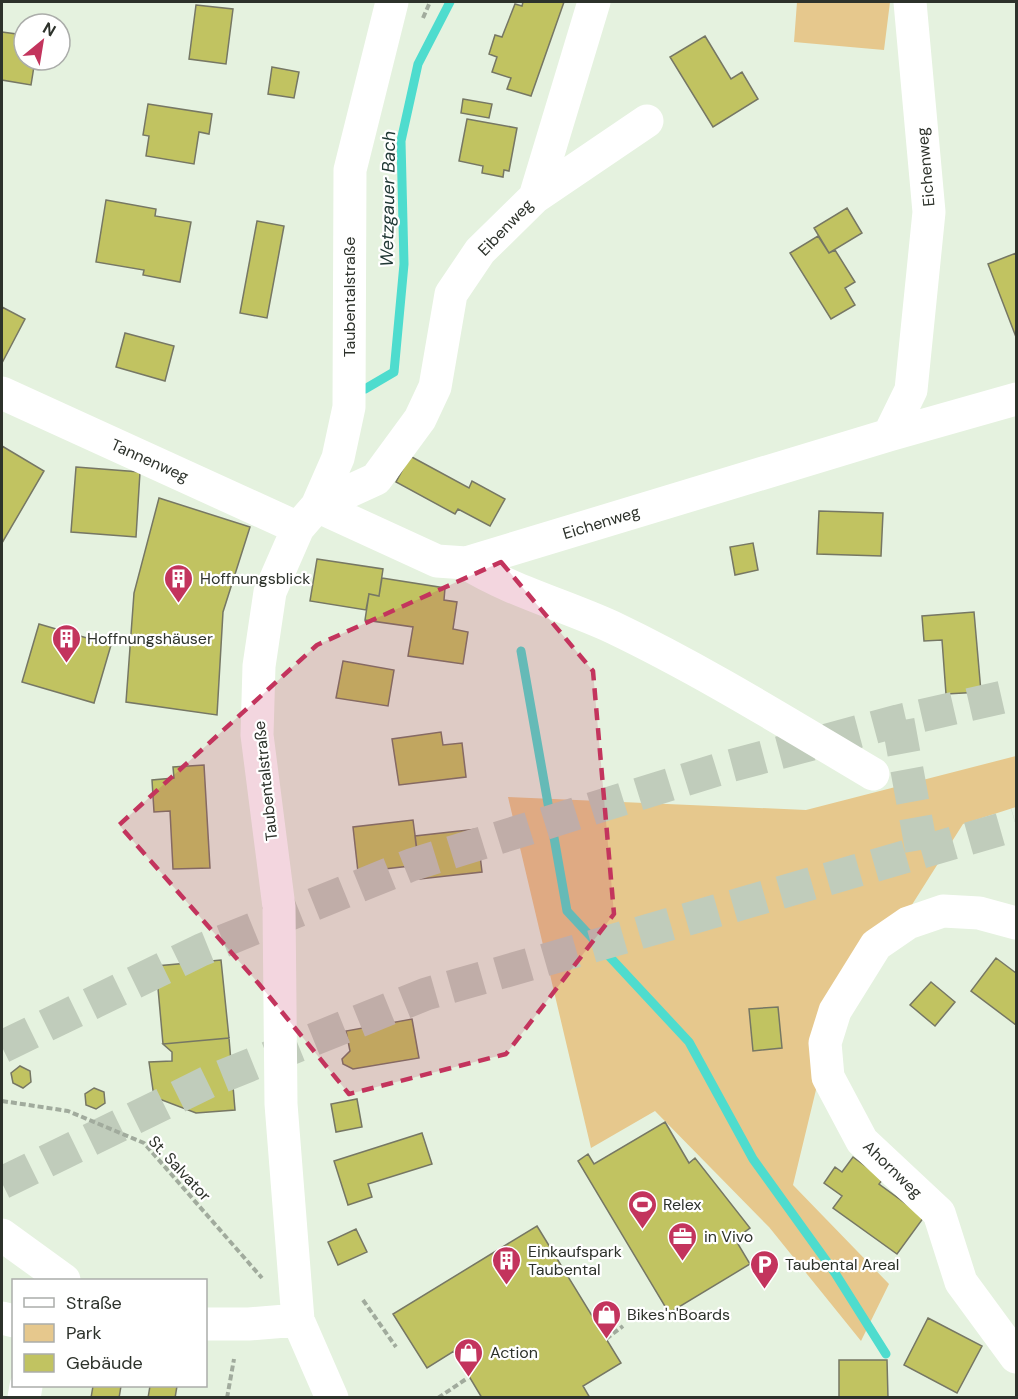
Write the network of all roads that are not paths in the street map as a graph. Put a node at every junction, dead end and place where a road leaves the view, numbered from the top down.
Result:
1 (392, 2) edge
2 (594, 2) edge
3 (910, 2) edge
4 (647, 121) dead end
5 (535, 198) junction
6 (2, 393) edge
7 (1017, 399) edge
8 (889, 435) junction
9 (308, 517) junction
10 (466, 563) junction
11 (873, 774) dead end
12 (1017, 923) edge
13 (2, 1235) edge
14 (61, 1279) edge
15 (298, 1320) junction
16 (207, 1324) edge
17 (1017, 1357) edge
18 (332, 1398) edge

1 - 9 street, Taubentalstraße
2 - 5 street, Eibenweg
3 - 8 street, Eichenweg
4 - 5 street
5 - 9 street, Eibenweg
6 - 9 street, Tannenweg
7 - 8 street, Eichenweg
8 - 10 street, Eichenweg
9 - 10 street, Eichenweg
9 - 15 street, Taubentalstraße
10 - 11 street
12 - 17 street, Ahornweg
13 - 14 street
15 - 16 street
15 - 18 street, Taubentalstraße

